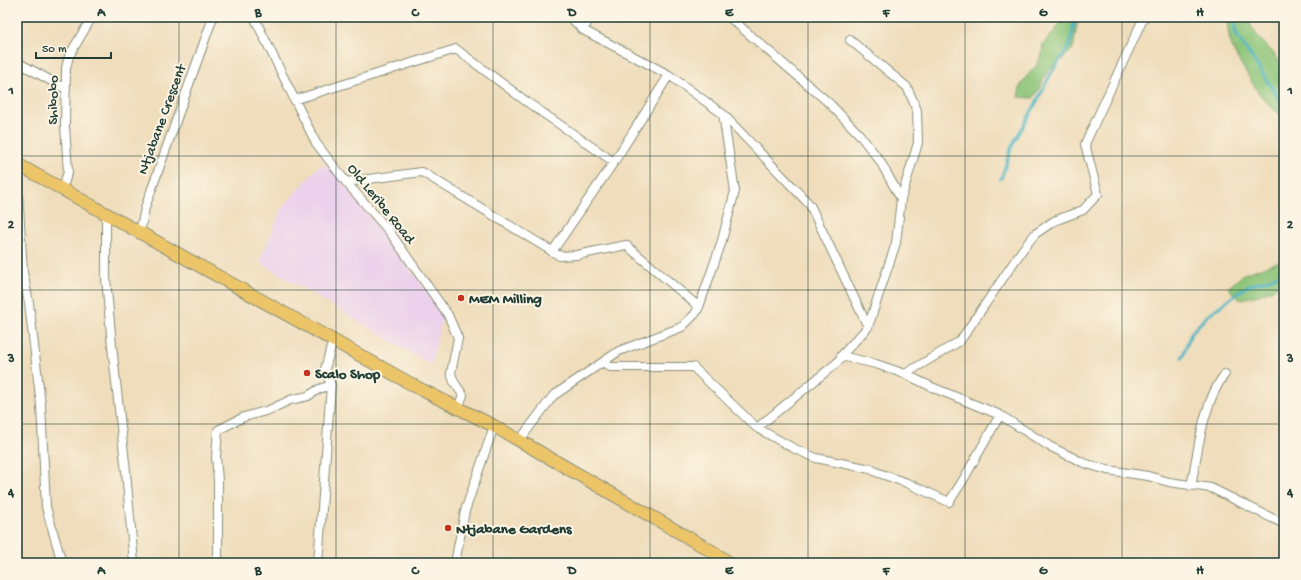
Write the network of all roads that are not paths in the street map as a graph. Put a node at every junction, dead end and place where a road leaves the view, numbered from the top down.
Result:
1 (92, 17) edge
2 (213, 17) edge
3 (254, 17) edge
4 (570, 17) edge
5 (591, 17) edge
6 (729, 17) edge
7 (1143, 19) dead end
8 (583, 30) junction
9 (850, 40) dead end
10 (17, 62) edge
11 (669, 75) junction
12 (66, 89) junction
13 (294, 100) junction
14 (723, 114) junction
15 (614, 162) junction
16 (17, 164) edge
17 (17, 175) edge
18 (346, 182) junction
19 (17, 185) edge
20 (62, 189) junction
21 (900, 199) junction
22 (106, 214) junction
23 (140, 232) junction
24 (552, 252) junction
25 (20, 273) edge
26 (699, 307) junction
27 (868, 327) junction
28 (335, 341) junction
29 (841, 356) junction
30 (603, 362) junction
31 (905, 374) junction
32 (1225, 374) dead end
33 (331, 385) junction
34 (458, 408) junction
35 (1000, 415) junction
36 (494, 426) junction
37 (757, 428) junction
38 (519, 441) junction
39 (1191, 486) junction
40 (1284, 524) edge
41 (62, 563) edge
42 (134, 563) edge
43 (218, 563) edge
44 (318, 563) edge
45 (456, 563) edge
46 (729, 563) edge

1 - 12 street, Shibobo
2 - 23 street, Ntjabane Crescent
3 - 13 street, Old Leribe Road
4 - 8 street
5 - 8 street
6 - 21 street
7 - 31 street
8 - 11 street
9 - 21 street
10 - 12 street
11 - 14 street
11 - 15 street
12 - 20 street, Shibobo
13 - 15 street
13 - 18 street, Old Leribe Road
14 - 26 street
14 - 27 street
15 - 24 street
16 - 20 main road
17 - 19 street
18 - 24 street
18 - 34 street, Old Leribe Road
19 - 25 street
20 - 22 main road
21 - 27 street
22 - 23 main road
22 - 42 street
23 - 28 main road
24 - 26 street
25 - 41 street
26 - 30 street
27 - 29 street
28 - 33 street
28 - 34 main road
29 - 31 street
29 - 37 street
30 - 37 street
30 - 38 street
31 - 35 street
32 - 39 street
33 - 43 street
33 - 44 street
34 - 36 main road
35 - 37 street
35 - 39 street
36 - 38 main road
36 - 45 street
38 - 46 main road
39 - 40 street

